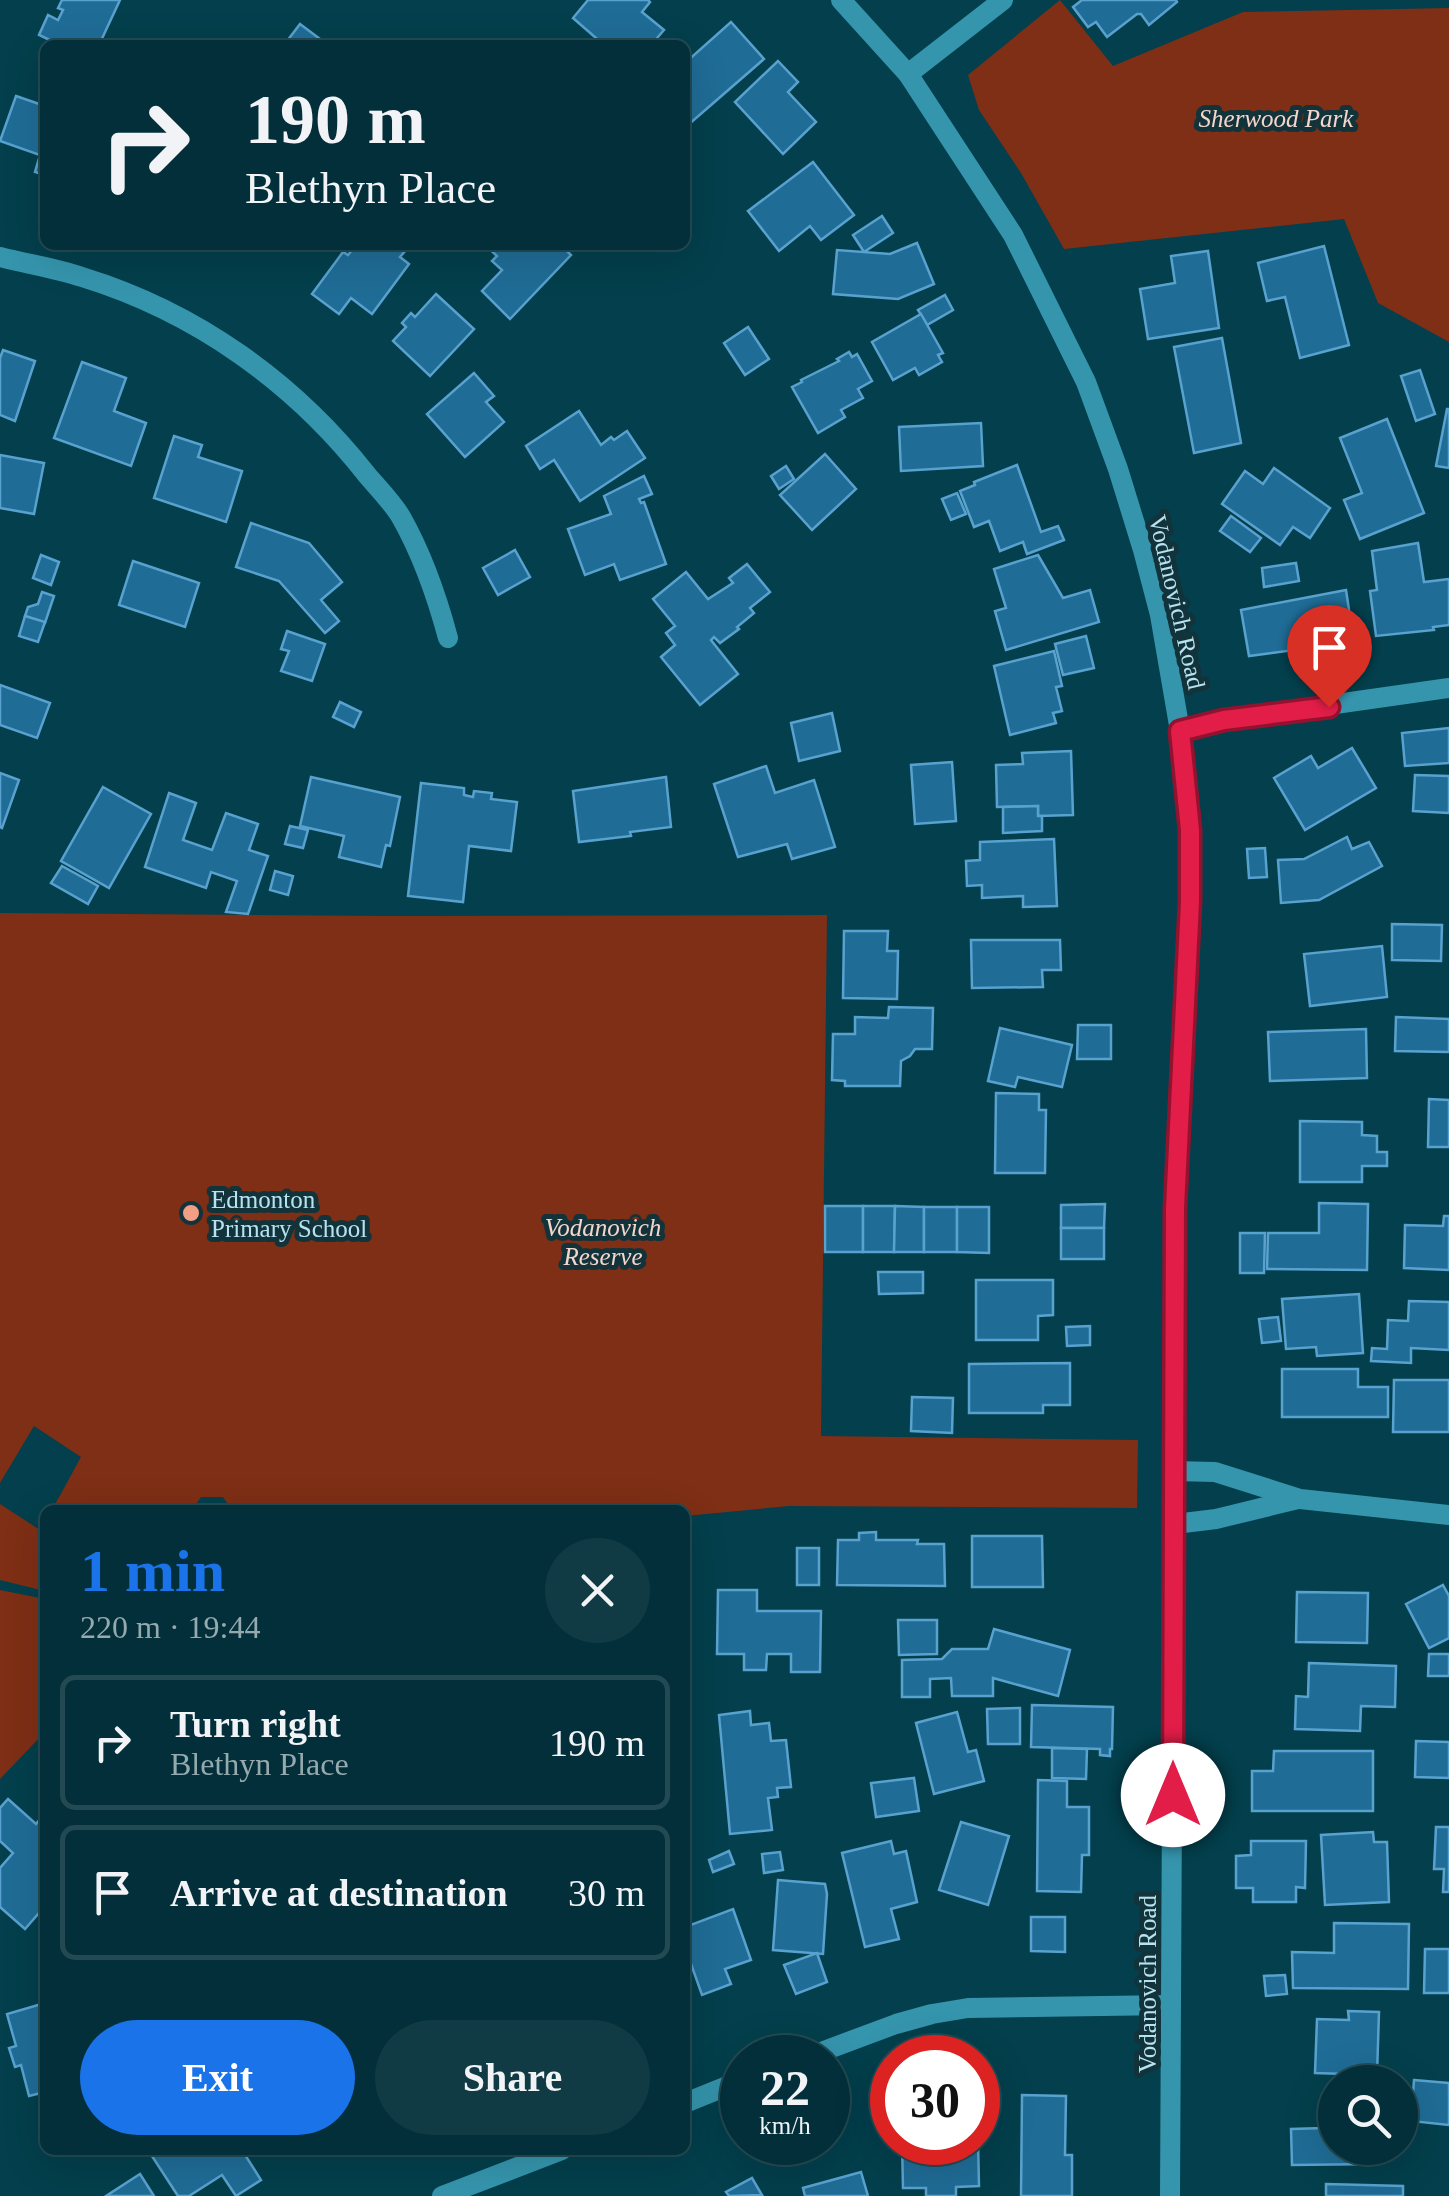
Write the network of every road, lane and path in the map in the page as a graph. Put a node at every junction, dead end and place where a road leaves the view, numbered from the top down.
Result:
1 (841, 0) edge
2 (1003, 0) edge
3 (908, 74) junction
4 (0, 257) edge
5 (448, 638) dead end
6 (1449, 688) edge
7 (1180, 731) junction
8 (1174, 1470) junction
9 (1300, 1499) junction
10 (1449, 1515) edge
11 (1175, 1524) junction
12 (1171, 2005) junction
13 (850, 2041) edge
14 (720, 2088) edge
15 (690, 2100) edge
16 (549, 2155) edge
17 (442, 2196) edge
18 (1170, 2196) edge

1 - 3 street, Vodanovich Road
2 - 3 street
3 - 7 street, Vodanovich Road
4 - 5 street
6 - 7 street
7 - 8 street, Vodanovich Road
8 - 9 street
8 - 11 street, Vodanovich Road
9 - 10 street
9 - 11 street
11 - 12 street, Vodanovich Road
12 - 13 street
12 - 18 street, Vodanovich Road
14 - 15 street
16 - 17 street

